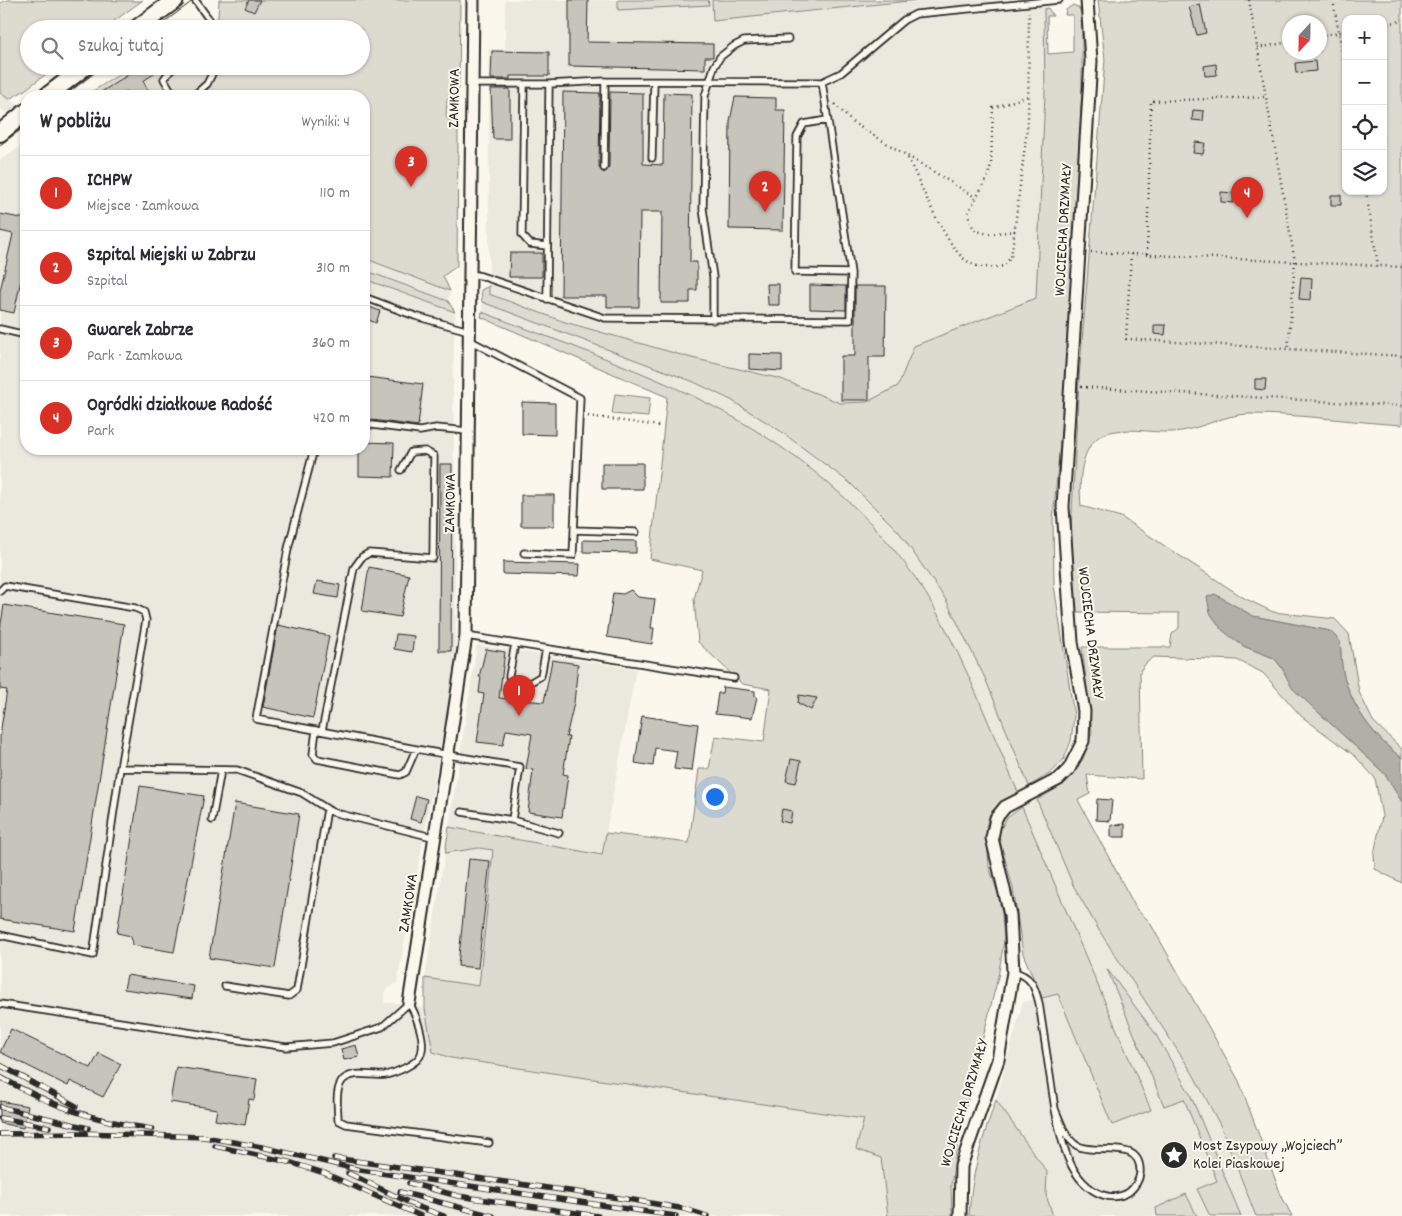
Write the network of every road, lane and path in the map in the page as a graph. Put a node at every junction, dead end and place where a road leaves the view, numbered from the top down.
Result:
1 (175, 0) edge
2 (195, 0) edge
3 (473, 0) edge
4 (1059, 0) edge
5 (1087, 0) edge
6 (1249, 0) edge
7 (1333, 0) edge
8 (1029, 3) junction
9 (148, 20) edge
10 (209, 20) edge
11 (1402, 21) edge
12 (1387, 23) edge
13 (1339, 33) junction
14 (1342, 33) edge
15 (1327, 35) edge
16 (788, 39) dead end
17 (1282, 43) edge
18 (1257, 48) junction
19 (1344, 60) edge
20 (74, 75) edge
21 (167, 75) edge
22 (212, 75) edge
23 (605, 81) junction
24 (654, 82) junction
25 (709, 82) junction
26 (822, 82) junction
27 (472, 84) junction
28 (524, 84) junction
29 (549, 84) junction
30 (55, 90) edge
31 (170, 90) edge
32 (200, 90) edge
33 (1028, 96) junction
34 (1266, 97) junction
35 (834, 103) dead end
36 (20, 117) edge
37 (827, 120) junction
38 (6, 129) edge
39 (652, 158) dead end
40 (908, 158) junction
41 (604, 168) dead end
42 (1367, 195) edge
43 (975, 197) junction
44 (1015, 231) junction
45 (547, 246) junction
46 (1079, 251) junction
47 (1131, 254) junction
48 (1147, 254) junction
49 (1295, 262) junction
50 (1378, 266) junction
51 (1402, 267) edge
52 (851, 273) junction
53 (470, 274) junction
54 (370, 299) edge
55 (547, 299) junction
56 (713, 320) junction
57 (0, 330) edge
58 (20, 334) edge
59 (469, 335) junction
60 (1288, 349) junction
61 (1402, 356) edge
62 (1072, 387) junction
63 (1402, 406) edge
64 (579, 415) junction
65 (370, 425) edge
66 (659, 426) dead end
67 (468, 431) junction
68 (312, 455) edge
69 (401, 470) dead end
70 (574, 530) junction
71 (636, 532) dead end
72 (524, 553) dead end
73 (0, 591) edge
74 (466, 636) junction
75 (514, 644) junction
76 (546, 648) junction
77 (734, 678) dead end
78 (319, 730) junction
79 (416, 749) junction
80 (449, 756) junction
81 (120, 768) junction
82 (221, 770) junction
83 (327, 809) junction
84 (462, 812) dead end
85 (212, 820) dead end
86 (512, 820) junction
87 (559, 833) dead end
88 (436, 838) junction
89 (0, 935) edge
90 (1013, 972) junction
91 (225, 986) dead end
92 (409, 1003) junction
93 (0, 1004) edge
94 (1055, 1109) junction
95 (489, 1143) dead end
96 (960, 1216) edge

1 - 9 street
2 - 10 lane
3 - 27 street, ZAMKOWA
4 - 8 lane
5 - 46 street, WOJCIECHA DRZYMAŁY
6 - 18 path
7 - 13 path
8 - 26 lane
8 - 33 path
11 - 12 path
13 - 14 path
13 - 15 path
13 - 19 path
16 - 25 lane
17 - 18 path
18 - 34 path
20 - 30 street
21 - 31 lane
22 - 32 lane
23 - 24 lane
23 - 29 lane
23 - 41 lane
24 - 25 lane
24 - 39 lane
25 - 26 lane
25 - 56 lane
26 - 37 lane
27 - 28 lane
27 - 53 street, ZAMKOWA
28 - 29 lane
28 - 45 lane
29 - 45 lane
33 - 43 path
33 - 44 path
34 - 48 path
34 - 49 path
35 - 40 path
36 - 38 street
37 - 52 lane
37 - 52 lane
40 - 43 path
40 - 44 path
42 - 50 path
43 - 44 path
45 - 55 lane
46 - 47 path
46 - 62 street, WOJCIECHA DRZYMAŁY
47 - 48 path
47 - 60 path
48 - 49 path
49 - 50 path
49 - 60 path
50 - 51 path
52 - 56 lane
53 - 55 lane
53 - 59 street, ZAMKOWA
54 - 59 lane
55 - 56 lane
57 - 58 lane
59 - 64 lane
59 - 67 street, ZAMKOWA
60 - 61 path
62 - 63 path
62 - 90 street, WOJCIECHA DRZYMAŁY
64 - 66 path
64 - 70 lane
65 - 67 lane
67 - 74 street, ZAMKOWA
68 - 78 lane
69 - 78 lane
70 - 71 lane
70 - 72 lane
73 - 81 lane
74 - 75 lane
74 - 80 street, ZAMKOWA
75 - 76 lane
75 - 76 lane
76 - 77 lane
78 - 79 lane
78 - 79 lane
79 - 80 lane
80 - 86 lane
80 - 88 street, ZAMKOWA
81 - 82 lane
81 - 89 lane
82 - 83 lane
82 - 85 lane
83 - 88 lane
83 - 91 lane
84 - 86 lane
86 - 87 lane
88 - 92 street, ZAMKOWA
90 - 94 lane
90 - 96 street, WOJCIECHA DRZYMAŁY
92 - 93 lane
92 - 95 lane
94 - 94 lane

